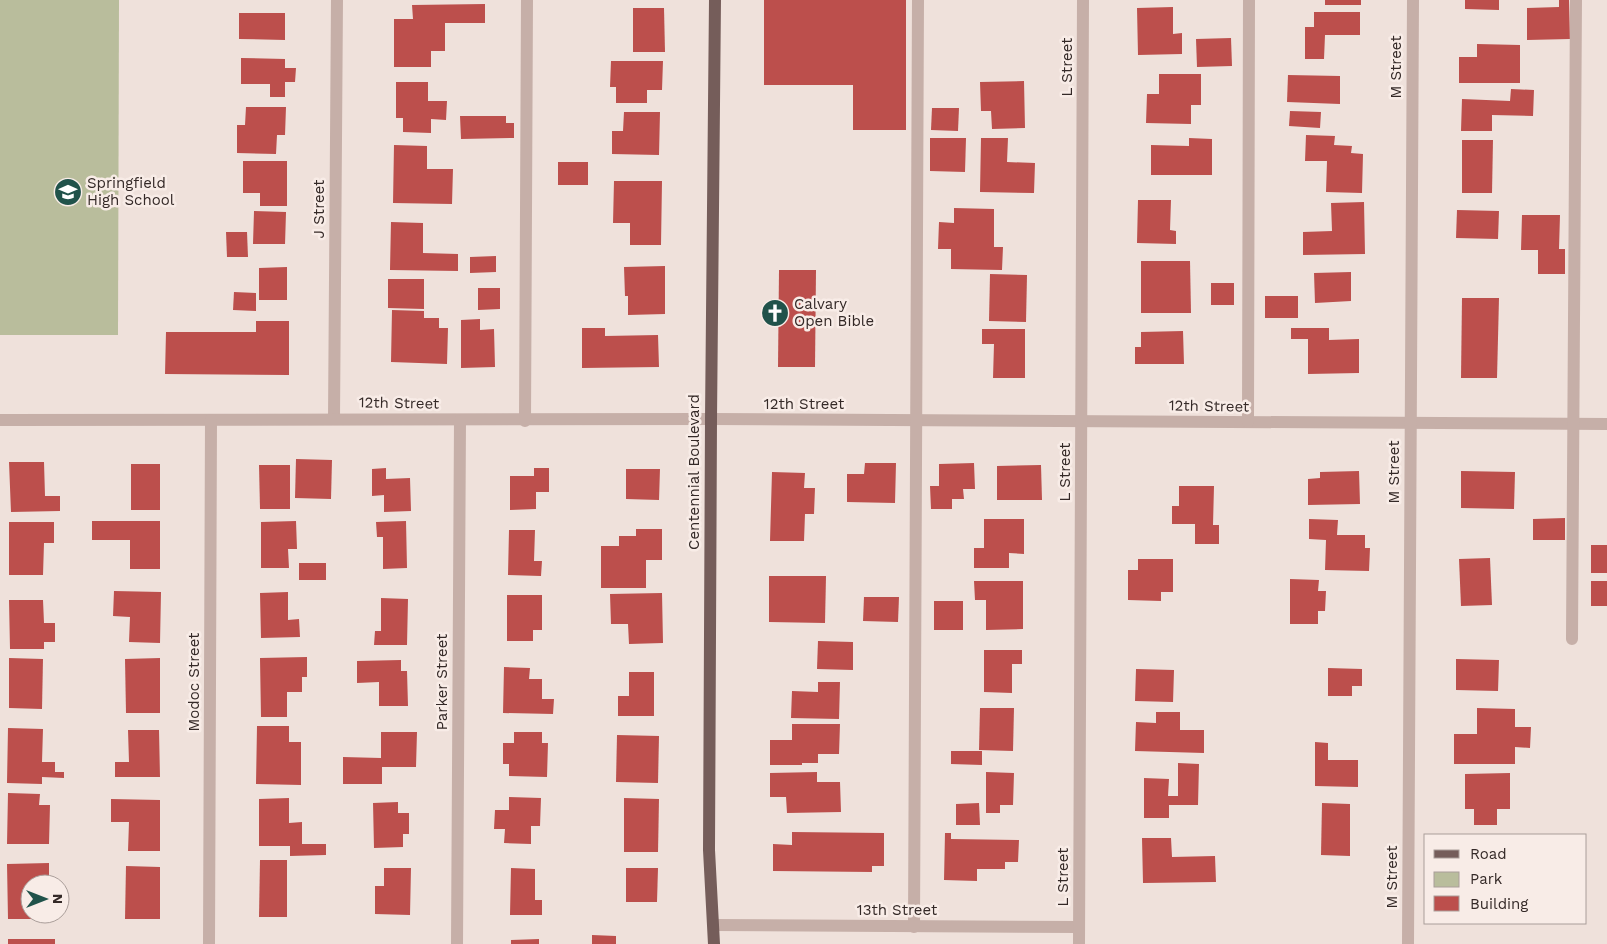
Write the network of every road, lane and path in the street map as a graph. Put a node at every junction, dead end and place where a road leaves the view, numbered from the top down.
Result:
1 (337, 0) edge
2 (527, 0) edge
3 (715, 0) edge
4 (918, 0) edge
5 (1083, 0) edge
6 (1249, 0) edge
7 (1413, 0) edge
8 (1576, 0) edge
9 (334, 419) junction
10 (0, 420) edge
11 (211, 420) junction
12 (460, 420) junction
13 (525, 420) junction
14 (711, 420) junction
15 (916, 420) junction
16 (1082, 420) junction
17 (1248, 422) junction
18 (1411, 424) junction
19 (1574, 424) junction
20 (1607, 424) edge
21 (1572, 639) dead end
22 (714, 925) junction
23 (1079, 926) junction
24 (914, 927) junction
25 (209, 944) edge
26 (457, 944) edge
27 (714, 944) edge
28 (1079, 944) edge
29 (1408, 944) edge

1 - 9 street, J Street
2 - 13 street
3 - 14 main road, Centennial Boulevard
4 - 15 street
5 - 16 street, L Street
6 - 17 street
7 - 18 street, M Street
8 - 19 street
9 - 11 street, 12th Street
9 - 12 street, 12th Street
10 - 11 street, 12th Street
11 - 25 street, Modoc Street
12 - 13 street, 12th Street
12 - 26 street, Parker Street
13 - 14 street, 12th Street
14 - 15 street, 12th Street
14 - 22 main road, Centennial Boulevard
15 - 16 street, 12th Street
15 - 24 street
16 - 17 street, 12th Street
16 - 23 street, L Street
17 - 18 street, 12th Street
18 - 19 street, 12th Street
18 - 29 street, M Street
19 - 20 street, 12th Street
19 - 21 street
22 - 24 street, 13th Street
22 - 27 main road, Centennial Boulevard
23 - 24 street, 13th Street
23 - 28 street, L Street

